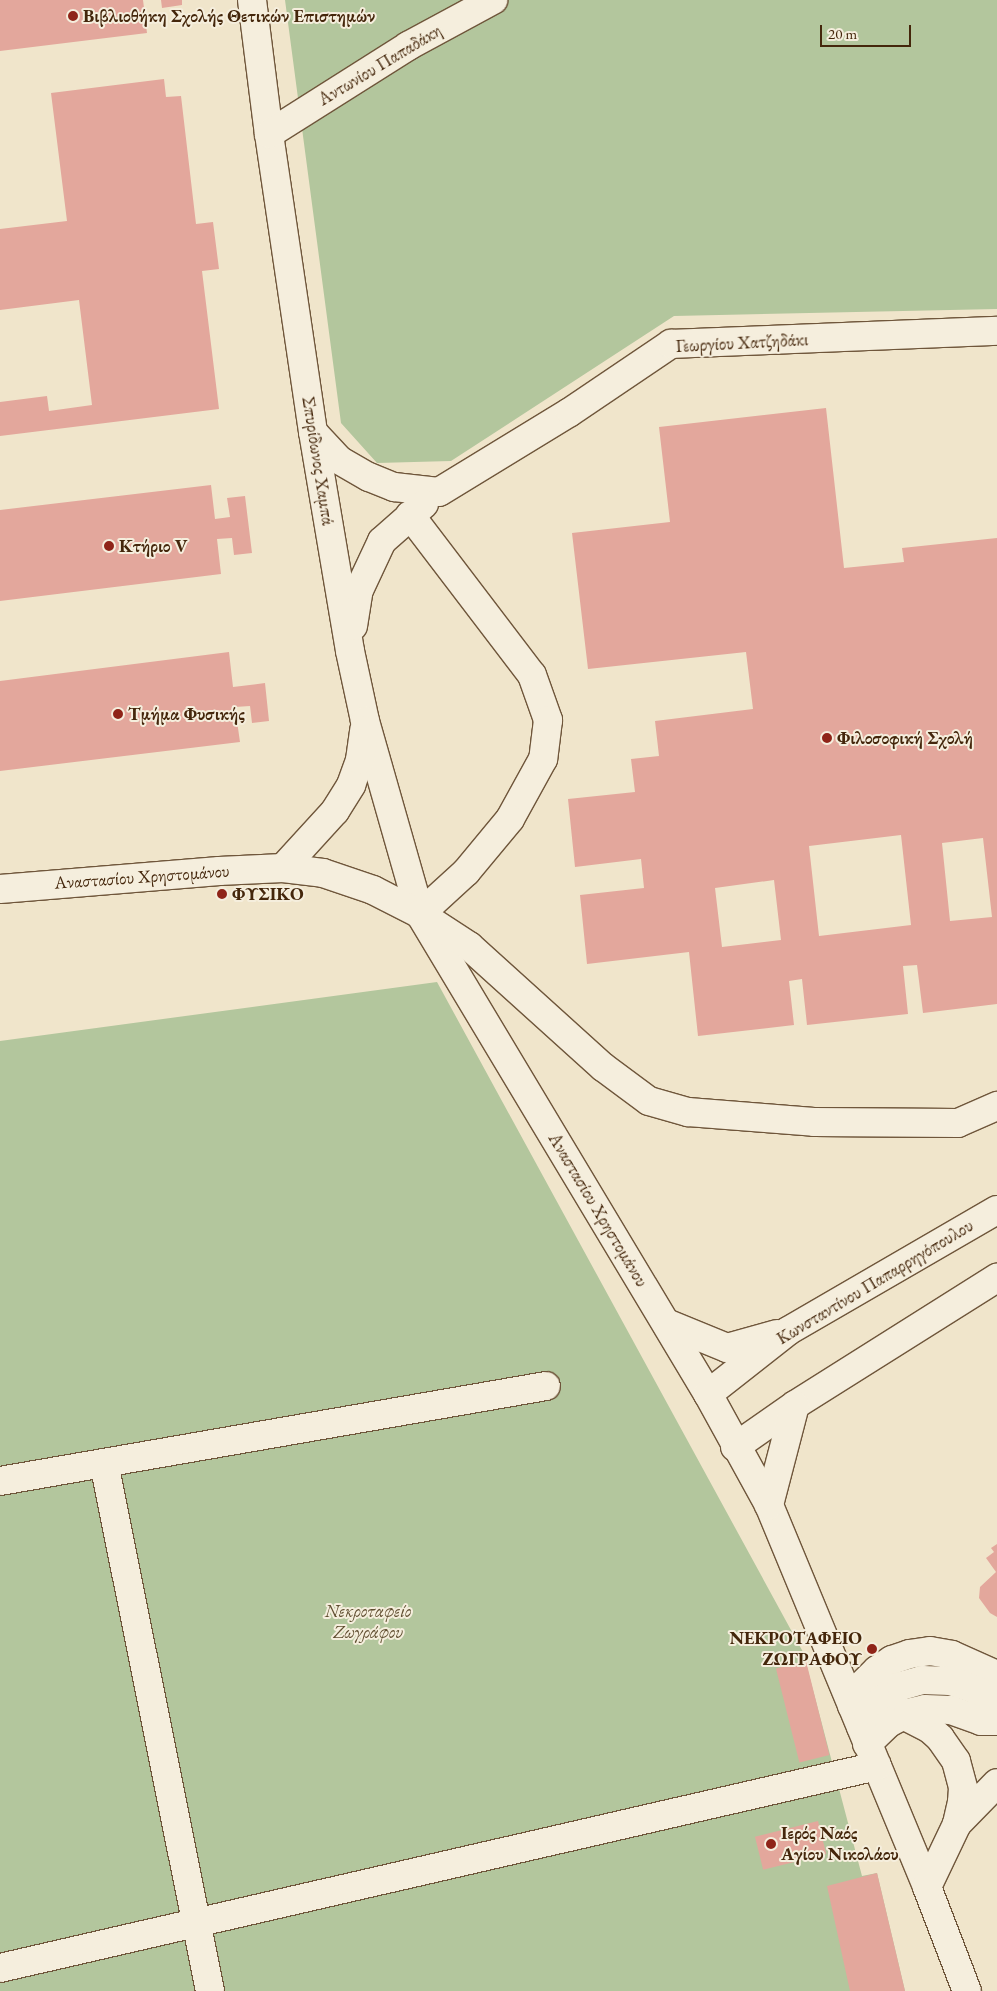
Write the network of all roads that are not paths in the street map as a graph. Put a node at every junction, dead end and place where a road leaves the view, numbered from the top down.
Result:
1 (252, 0) edge
2 (492, 0) edge
3 (269, 134) junction
4 (997, 331) edge
5 (313, 432) junction
6 (439, 492) junction
7 (410, 516) junction
8 (350, 650) junction
9 (365, 721) junction
10 (284, 868) junction
11 (0, 889) edge
12 (420, 914) junction
13 (997, 1106) edge
14 (997, 1210) edge
15 (997, 1278) edge
16 (666, 1323) junction
17 (788, 1331) junction
18 (546, 1386) dead end
19 (708, 1394) junction
20 (795, 1405) junction
21 (735, 1447) junction
22 (104, 1463) junction
23 (0, 1482) edge
24 (769, 1505) junction
25 (997, 1675) edge
26 (997, 1700) edge
27 (903, 1716) junction
28 (997, 1721) edge
29 (864, 1736) junction
30 (997, 1783) edge
31 (957, 1824) junction
32 (927, 1887) junction
33 (196, 1923) junction
34 (0, 1968) edge
35 (210, 1991) edge
36 (967, 1991) edge

1 - 3 street, Σπυρίδωνος Χαμπά
2 - 3 street, Αντωνίου Παπαδάκη
3 - 5 street, Σπυρίδωνος Χαμπά
4 - 6 street, Γεωργίου Χατζηδάκι
5 - 6 street
5 - 8 street, Σπυρίδωνος Χαμπά
6 - 7 street, Γεωργίου Χατζηδάκι
7 - 8 street, Γεωργίου Χατζηδάκι
7 - 12 street
8 - 9 street, Σπυρίδωνος Χαμπά
9 - 10 street
9 - 12 street, Σπυρίδωνος Χαμπά
10 - 11 street, Αναστασίου Χρηστομάνου
10 - 12 street, Αναστασίου Χρηστομάνου
12 - 13 street
12 - 16 street, Αναστασίου Χρηστομάνου
14 - 17 street, Κωνσταντίνου Παπαρρηγόπουλου
15 - 20 street
16 - 17 street
16 - 19 street, Αναστασίου Χρηστομάνου
17 - 19 street, Κωνσταντίνου Παπαρρηγόπουλου
18 - 22 street
19 - 21 street, Αναστασίου Χρηστομάνου
20 - 21 street
20 - 24 street
21 - 24 street, Αναστασίου Χρηστομάνου
22 - 23 street
22 - 33 street
24 - 29 street, Αναστασίου Χρηστομάνου
25 - 29 street
26 - 29 street
27 - 28 street
27 - 29 street
27 - 31 street
29 - 32 street, Αναστασίου Χρηστομάνου
29 - 33 street
30 - 31 street
31 - 32 street
32 - 36 street, Αναστασίου Χρηστομάνου
33 - 34 street
33 - 35 street

